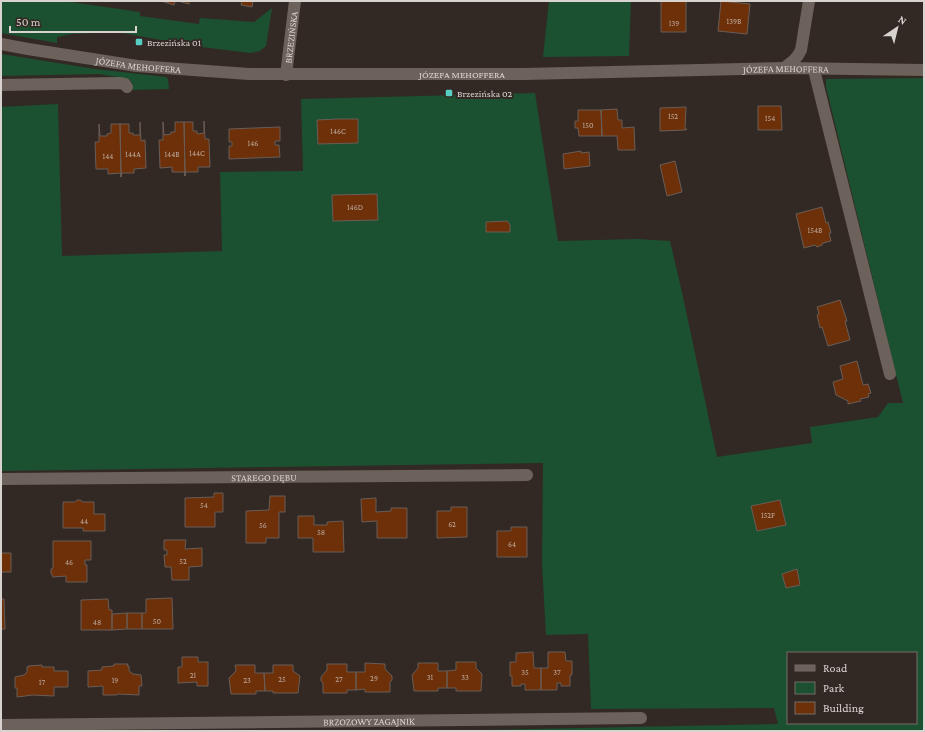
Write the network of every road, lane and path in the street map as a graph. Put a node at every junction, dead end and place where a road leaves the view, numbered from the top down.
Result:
1 (295, 1) edge
2 (809, 1) edge
3 (1, 44) edge
4 (784, 68) junction
5 (814, 70) junction
6 (924, 70) edge
7 (286, 75) junction
8 (1, 85) edge
9 (127, 87) dead end
10 (890, 374) dead end
11 (527, 475) dead end
12 (1, 479) edge
13 (641, 718) dead end
14 (1, 725) edge

1 - 7 street, BRZEZIŃSKA
2 - 4 street
3 - 7 street, JÓZEFA MEHOFFERA
4 - 5 street, JÓZEFA MEHOFFERA
4 - 7 street, JÓZEFA MEHOFFERA
5 - 6 street, JÓZEFA MEHOFFERA
5 - 10 street
8 - 9 street
11 - 12 street, STAREGO DĘBU
13 - 14 street, BRZOZOWY ZAGAJNIK

